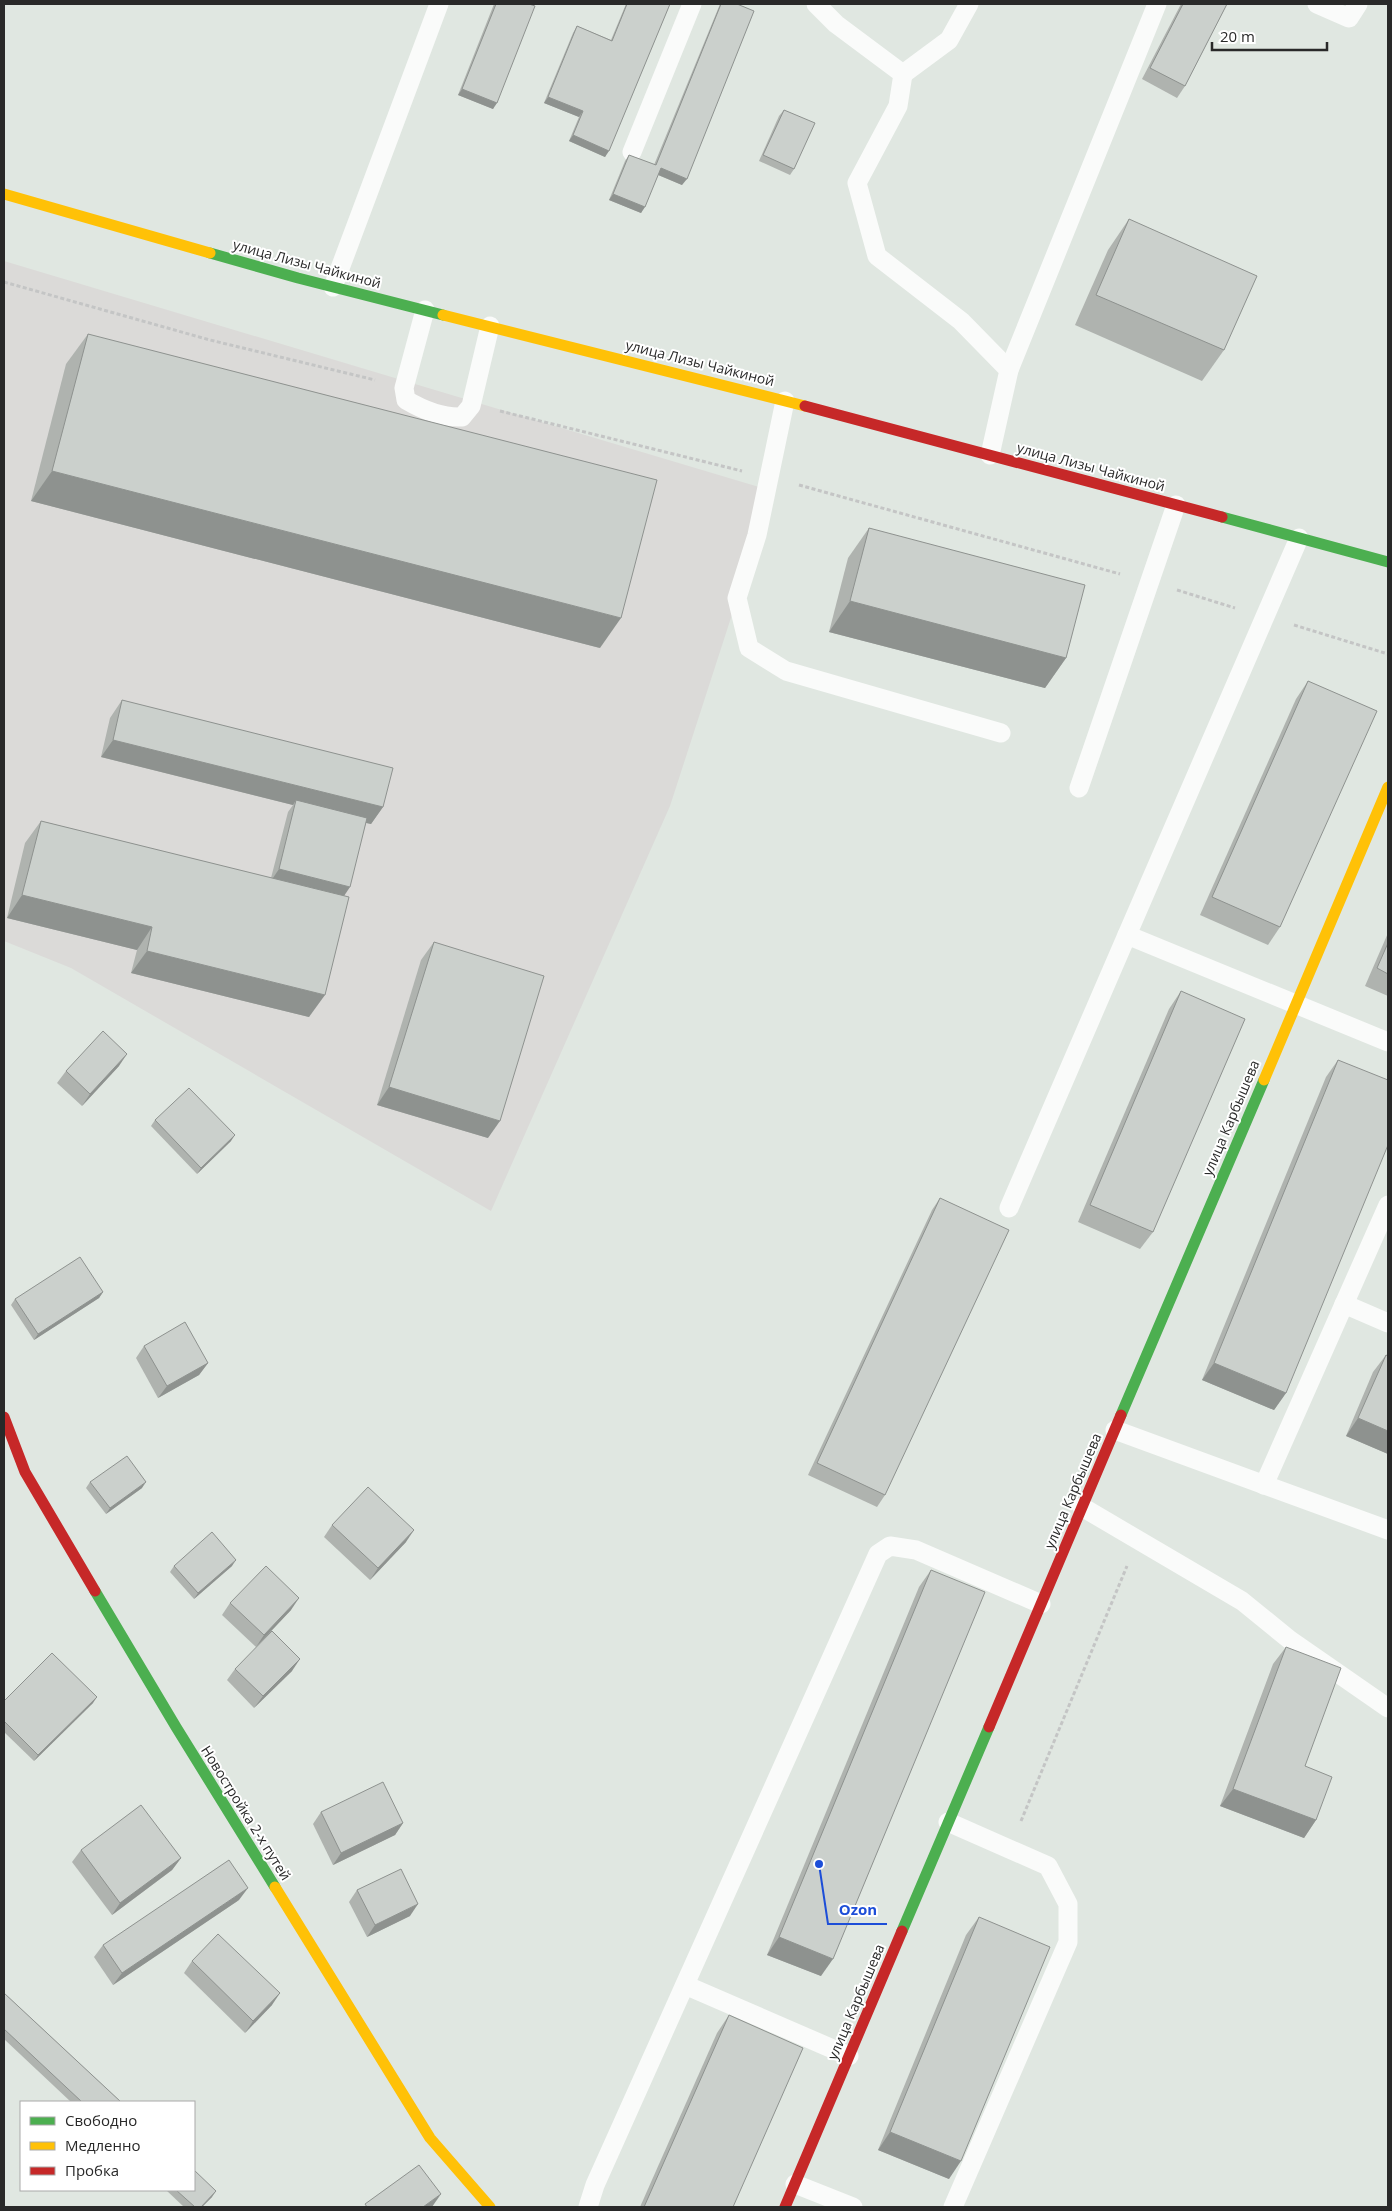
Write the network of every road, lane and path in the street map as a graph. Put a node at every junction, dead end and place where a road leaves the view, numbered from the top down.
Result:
1 (439, 4) edge
2 (692, 4) edge
3 (816, 4) edge
4 (969, 4) edge
5 (1157, 4) edge
6 (1318, 4) edge
7 (1358, 4) edge
8 (903, 74) junction
9 (632, 152) dead end
10 (4, 194) edge
11 (4, 282) edge
12 (333, 286) junction
13 (425, 310) junction
14 (490, 326) junction
15 (1009, 370) junction
16 (404, 388) junction
17 (785, 401) junction
18 (472, 404) junction
19 (990, 455) junction
20 (769, 478) junction
21 (1176, 505) junction
22 (1299, 538) junction
23 (1388, 562) edge
24 (1149, 582) junction
25 (1265, 616) junction
26 (1388, 654) edge
27 (1001, 733) dead end
28 (1388, 787) edge
29 (1079, 788) dead end
30 (1127, 935) junction
31 (1296, 1004) junction
32 (1388, 1042) edge
33 (1388, 1205) edge
34 (1009, 1208) dead end
35 (1344, 1304) junction
36 (1388, 1323) edge
37 (4, 1418) edge
38 (1115, 1430) junction
39 (1264, 1485) junction
40 (1082, 1507) junction
41 (1388, 1530) edge
42 (1138, 1540) junction
43 (1041, 1604) junction
44 (1388, 1708) edge
45 (948, 1822) junction
46 (1009, 1850) junction
47 (685, 1985) junction
48 (849, 2056) junction
49 (795, 2184) junction
50 (490, 2207) edge
51 (588, 2207) edge
52 (785, 2207) edge
53 (854, 2207) edge
54 (953, 2207) edge

1 - 12 lane
2 - 9 lane
3 - 8 lane
4 - 8 lane
5 - 15 lane
6 - 7 lane
8 - 15 lane
10 - 12 street, улица Лизы Чайкиной
11 - 16 path
12 - 13 street, улица Лизы Чайкиной
13 - 14 street, улица Лизы Чайкиной
13 - 16 lane
14 - 17 street, улица Лизы Чайкиной
14 - 18 lane
15 - 19 lane
16 - 18 lane
17 - 19 street, улица Лизы Чайкиной
17 - 20 lane
18 - 20 path
19 - 21 street, улица Лизы Чайкиной
20 - 24 path
20 - 27 lane
21 - 22 street, улица Лизы Чайкиной
21 - 24 lane
22 - 23 street, улица Лизы Чайкиной
22 - 25 lane
24 - 25 path
24 - 29 lane
25 - 26 path
25 - 30 lane
28 - 31 street, улица Карбышева
30 - 31 lane
30 - 34 lane
31 - 32 lane
31 - 38 street, улица Карбышева
33 - 35 lane
35 - 36 lane
35 - 39 lane
37 - 50 street, Новостройка 2-х путей
38 - 39 lane
38 - 40 street, улица Карбышева
39 - 41 lane
40 - 42 lane
40 - 43 street, улица Карбышева
42 - 44 lane
42 - 46 path
43 - 45 street, улица Карбышева
43 - 47 lane
45 - 46 lane
45 - 48 street, улица Карбышева
46 - 54 lane
47 - 48 lane
47 - 51 lane
48 - 49 street, улица Карбышева
49 - 52 street, улица Карбышева
49 - 53 lane

